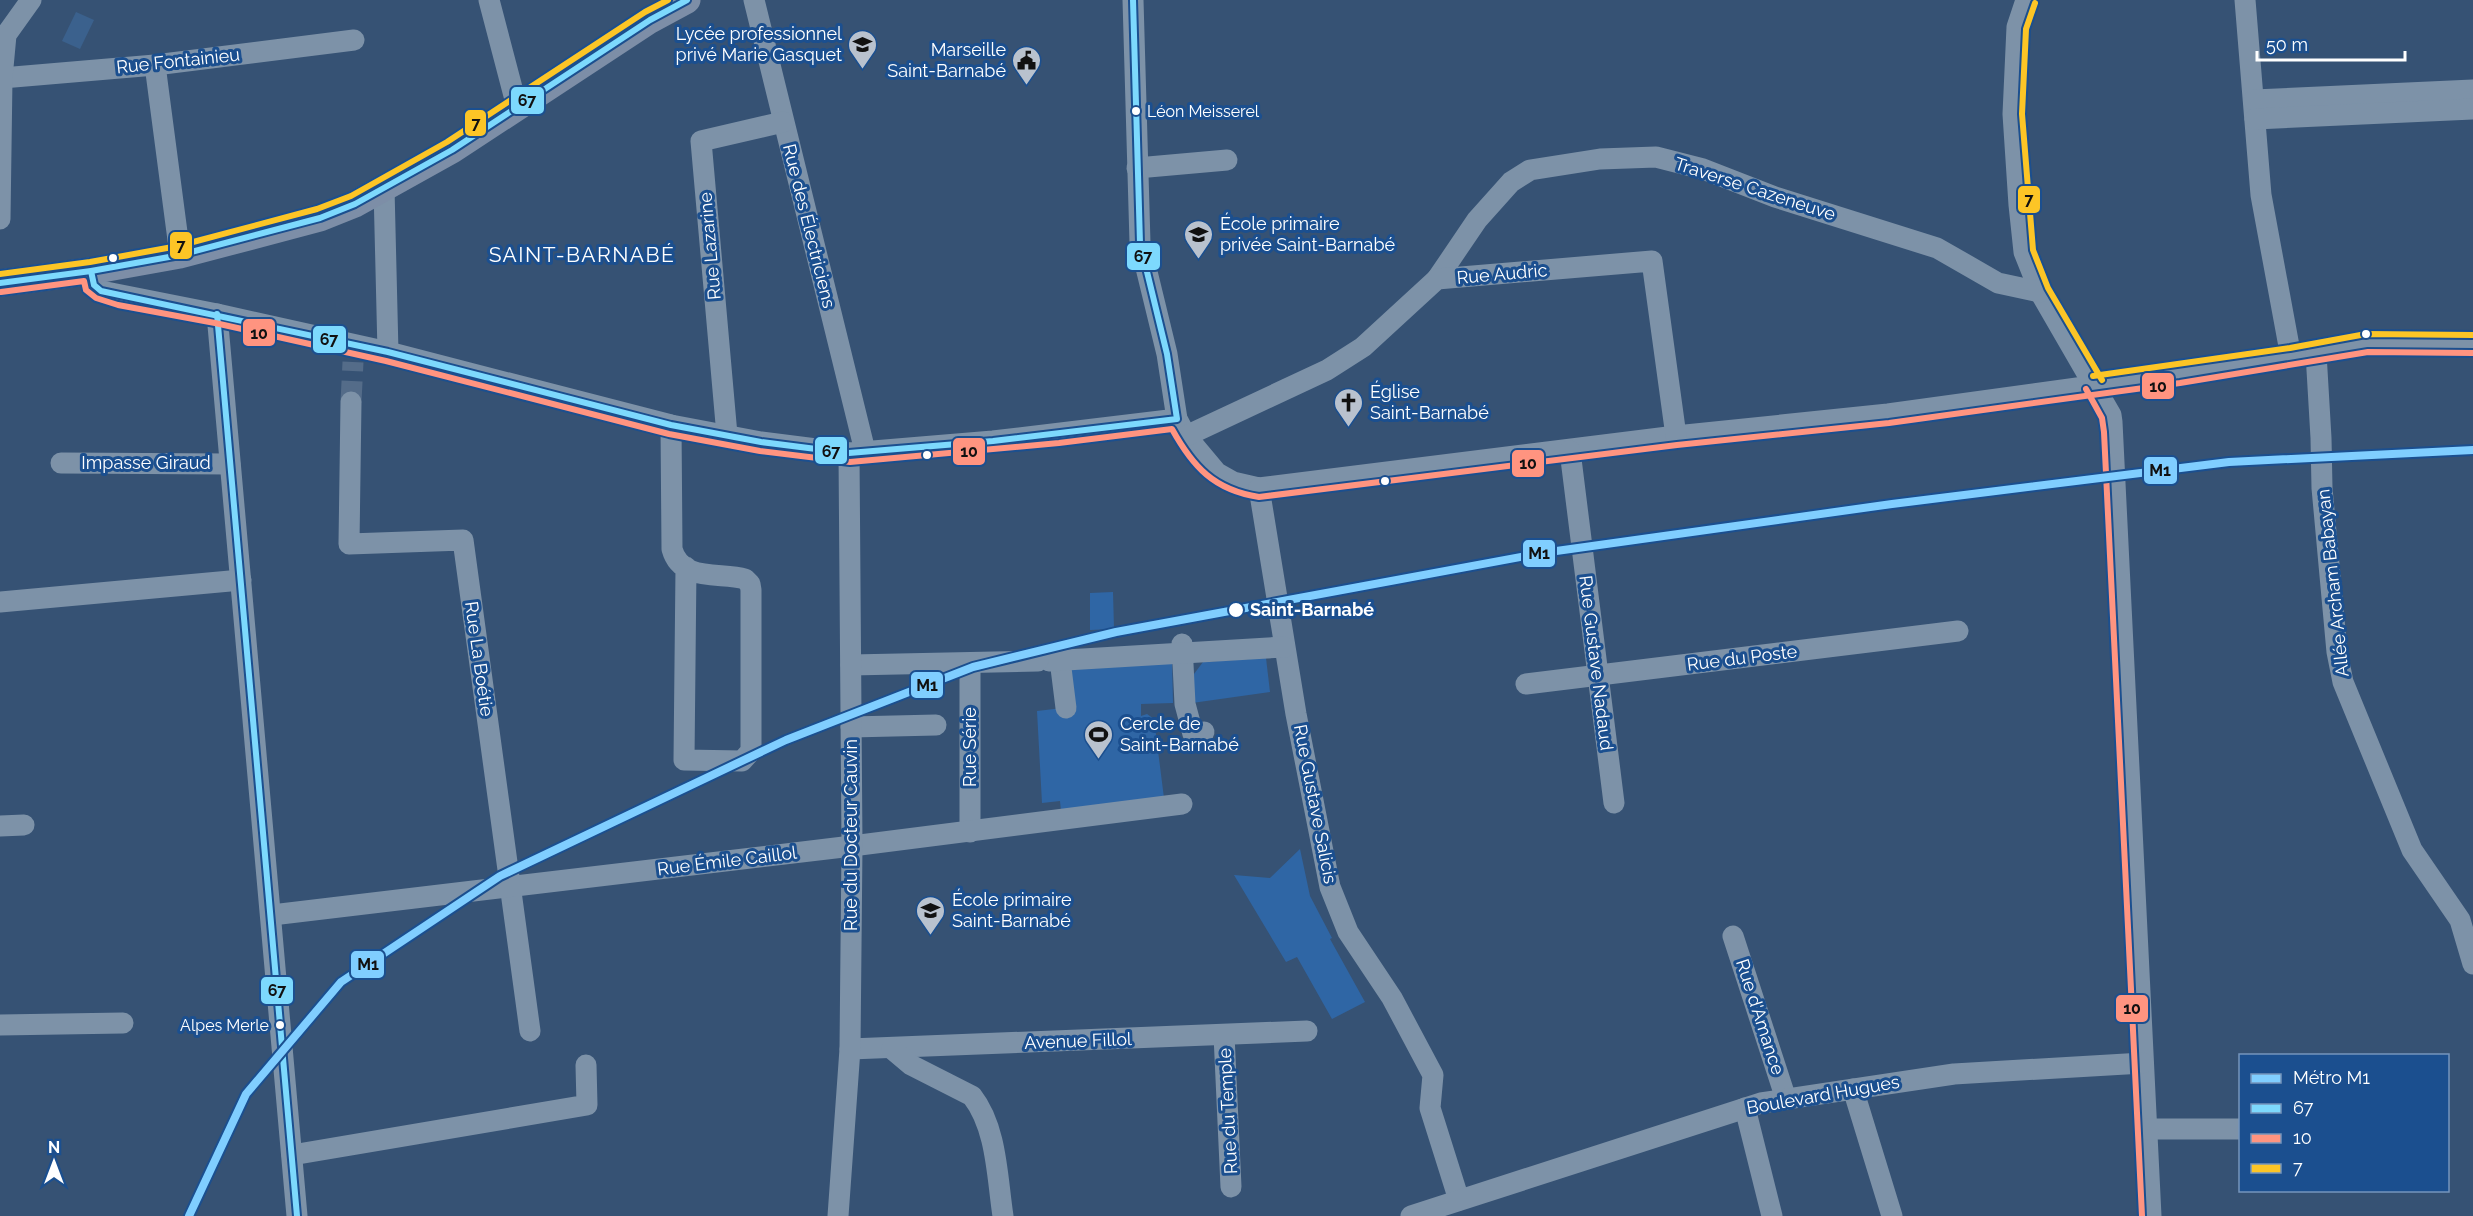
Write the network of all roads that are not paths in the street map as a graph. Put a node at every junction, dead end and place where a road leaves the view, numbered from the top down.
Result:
1 (31, 0) edge
2 (489, 0) edge
3 (687, 0) edge
4 (754, 0) edge
5 (1133, 0) edge
6 (2026, 0) edge
7 (2246, 0) edge
8 (354, 40) dead end
9 (155, 65) junction
10 (2, 78) junction
11 (2473, 90) edge
12 (517, 107) junction
13 (2473, 109) edge
14 (2254, 110) junction
15 (783, 122) junction
16 (1227, 160) dead end
17 (1137, 168) junction
18 (384, 188) junction
19 (0, 219) edge
20 (180, 255) junction
21 (91, 271) junction
22 (1437, 279) junction
23 (0, 283) edge
24 (2040, 292) junction
25 (217, 314) junction
26 (2473, 344) edge
27 (388, 352) junction
28 (2316, 353) junction
29 (2291, 357) junction
30 (2094, 385) junction
31 (351, 402) tunnel mouth
32 (671, 425) junction
33 (1181, 428) junction
34 (727, 435) junction
35 (1676, 436) junction
36 (1569, 451) junction
37 (857, 452) junction
38 (61, 463) dead end
39 (230, 464) junction
40 (1258, 488) junction
41 (686, 567) junction
42 (241, 580) junction
43 (0, 602) edge
44 (1958, 631) dead end
45 (1284, 647) junction
46 (1182, 649) junction
47 (1049, 661) junction
48 (970, 663) junction
49 (851, 665) junction
50 (1598, 675) junction
51 (1526, 684) dead end
52 (1066, 708) dead end
53 (936, 725) dead end
54 (851, 727) junction
55 (1204, 732) dead end
56 (1614, 803) dead end
57 (1182, 804) dead end
58 (24, 825) dead end
59 (0, 826) edge
60 (970, 832) junction
61 (852, 846) junction
62 (510, 886) junction
63 (272, 915) junction
64 (1733, 936) dead end
65 (2473, 964) edge
66 (123, 1023) dead end
67 (0, 1025) edge
68 (530, 1031) dead end
69 (1307, 1032) dead end
70 (1224, 1035) junction
71 (849, 1049) junction
72 (892, 1049) junction
73 (2143, 1063) junction
74 (586, 1065) dead end
75 (1853, 1089) junction
76 (1786, 1099) junction
77 (1745, 1107) junction
78 (2147, 1129) junction
79 (2239, 1129) edge
80 (292, 1155) junction
81 (1231, 1187) dead end
82 (1459, 1200) junction
83 (297, 1216) edge
84 (838, 1216) edge
85 (1003, 1216) edge
86 (1411, 1216) edge
87 (1772, 1216) edge
88 (1892, 1216) edge
89 (2151, 1216) edge

1 - 10 street
2 - 12 street
3 - 12 main road
4 - 15 street, Rue des Électriciens
5 - 17 street
6 - 24 street
7 - 14 street
8 - 9 street, Rue Fontainieu
9 - 10 street, Rue Fontainieu
9 - 20 street
10 - 19 street
11 - 14 street
12 - 18 main road
13 - 14 street
14 - 29 street
15 - 34 street, Rue Lazarine
15 - 37 street, Rue des Électriciens
16 - 17 street
17 - 33 street
18 - 20 main road
18 - 27 street
20 - 21 main road
21 - 23 main road
21 - 25 street, Rue Audric
22 - 24 street, Traverse Cazeneuve
22 - 33 street, Rue Audric
22 - 35 street, Rue Audric
24 - 30 street
25 - 27 street, Rue Audric
25 - 39 street
26 - 28 street
27 - 32 street, Rue Audric
28 - 29 street
28 - 65 street, Allée Archam Babayan
29 - 30 street
30 - 35 street
30 - 73 street
31 - 62 street, Rue La Boétie
32 - 34 street, Rue Audric
32 - 41 street
33 - 37 street, Rue Audric
33 - 40 street
34 - 37 street, Rue Audric
35 - 36 street
36 - 40 street
36 - 50 street, Rue Gustave Nadaud
37 - 49 street, Rue du Docteur Cauvin
38 - 39 street, Impasse Giraud
39 - 42 street
40 - 45 street, Rue Gustave Salicis
41 - 41 street
42 - 43 street
42 - 63 street
44 - 50 street, Rue du Poste
45 - 46 street
45 - 82 street, Rue Gustave Salicis
46 - 47 street
46 - 55 street
47 - 48 street
47 - 52 street
48 - 49 street
48 - 60 street, Rue Série
49 - 54 street, Rue du Docteur Cauvin
50 - 51 street, Rue du Poste
50 - 56 street, Rue Gustave Nadaud
53 - 54 street
54 - 61 street, Rue du Docteur Cauvin
57 - 60 street, Rue Émile Caillol
58 - 59 street
60 - 61 street, Rue Émile Caillol
61 - 62 street, Rue Émile Caillol
61 - 71 street, Rue du Docteur Cauvin
62 - 63 street, Rue Émile Caillol
62 - 68 street, Rue La Boétie
63 - 80 street
64 - 76 street, Rue d'Amance
66 - 67 street
69 - 70 street, Avenue Fillol
70 - 72 street, Avenue Fillol
70 - 81 street, Rue du Temple
71 - 72 street, Avenue Fillol
71 - 84 street, Rue du Docteur Cauvin
72 - 85 street
73 - 75 street, Boulevard Hugues
73 - 78 street
74 - 80 street
75 - 76 street, Boulevard Hugues
75 - 88 street
76 - 77 street, Boulevard Hugues
77 - 82 street, Boulevard Hugues
77 - 87 street
78 - 79 street
78 - 89 street
80 - 83 street
82 - 86 street, Boulevard Hugues

